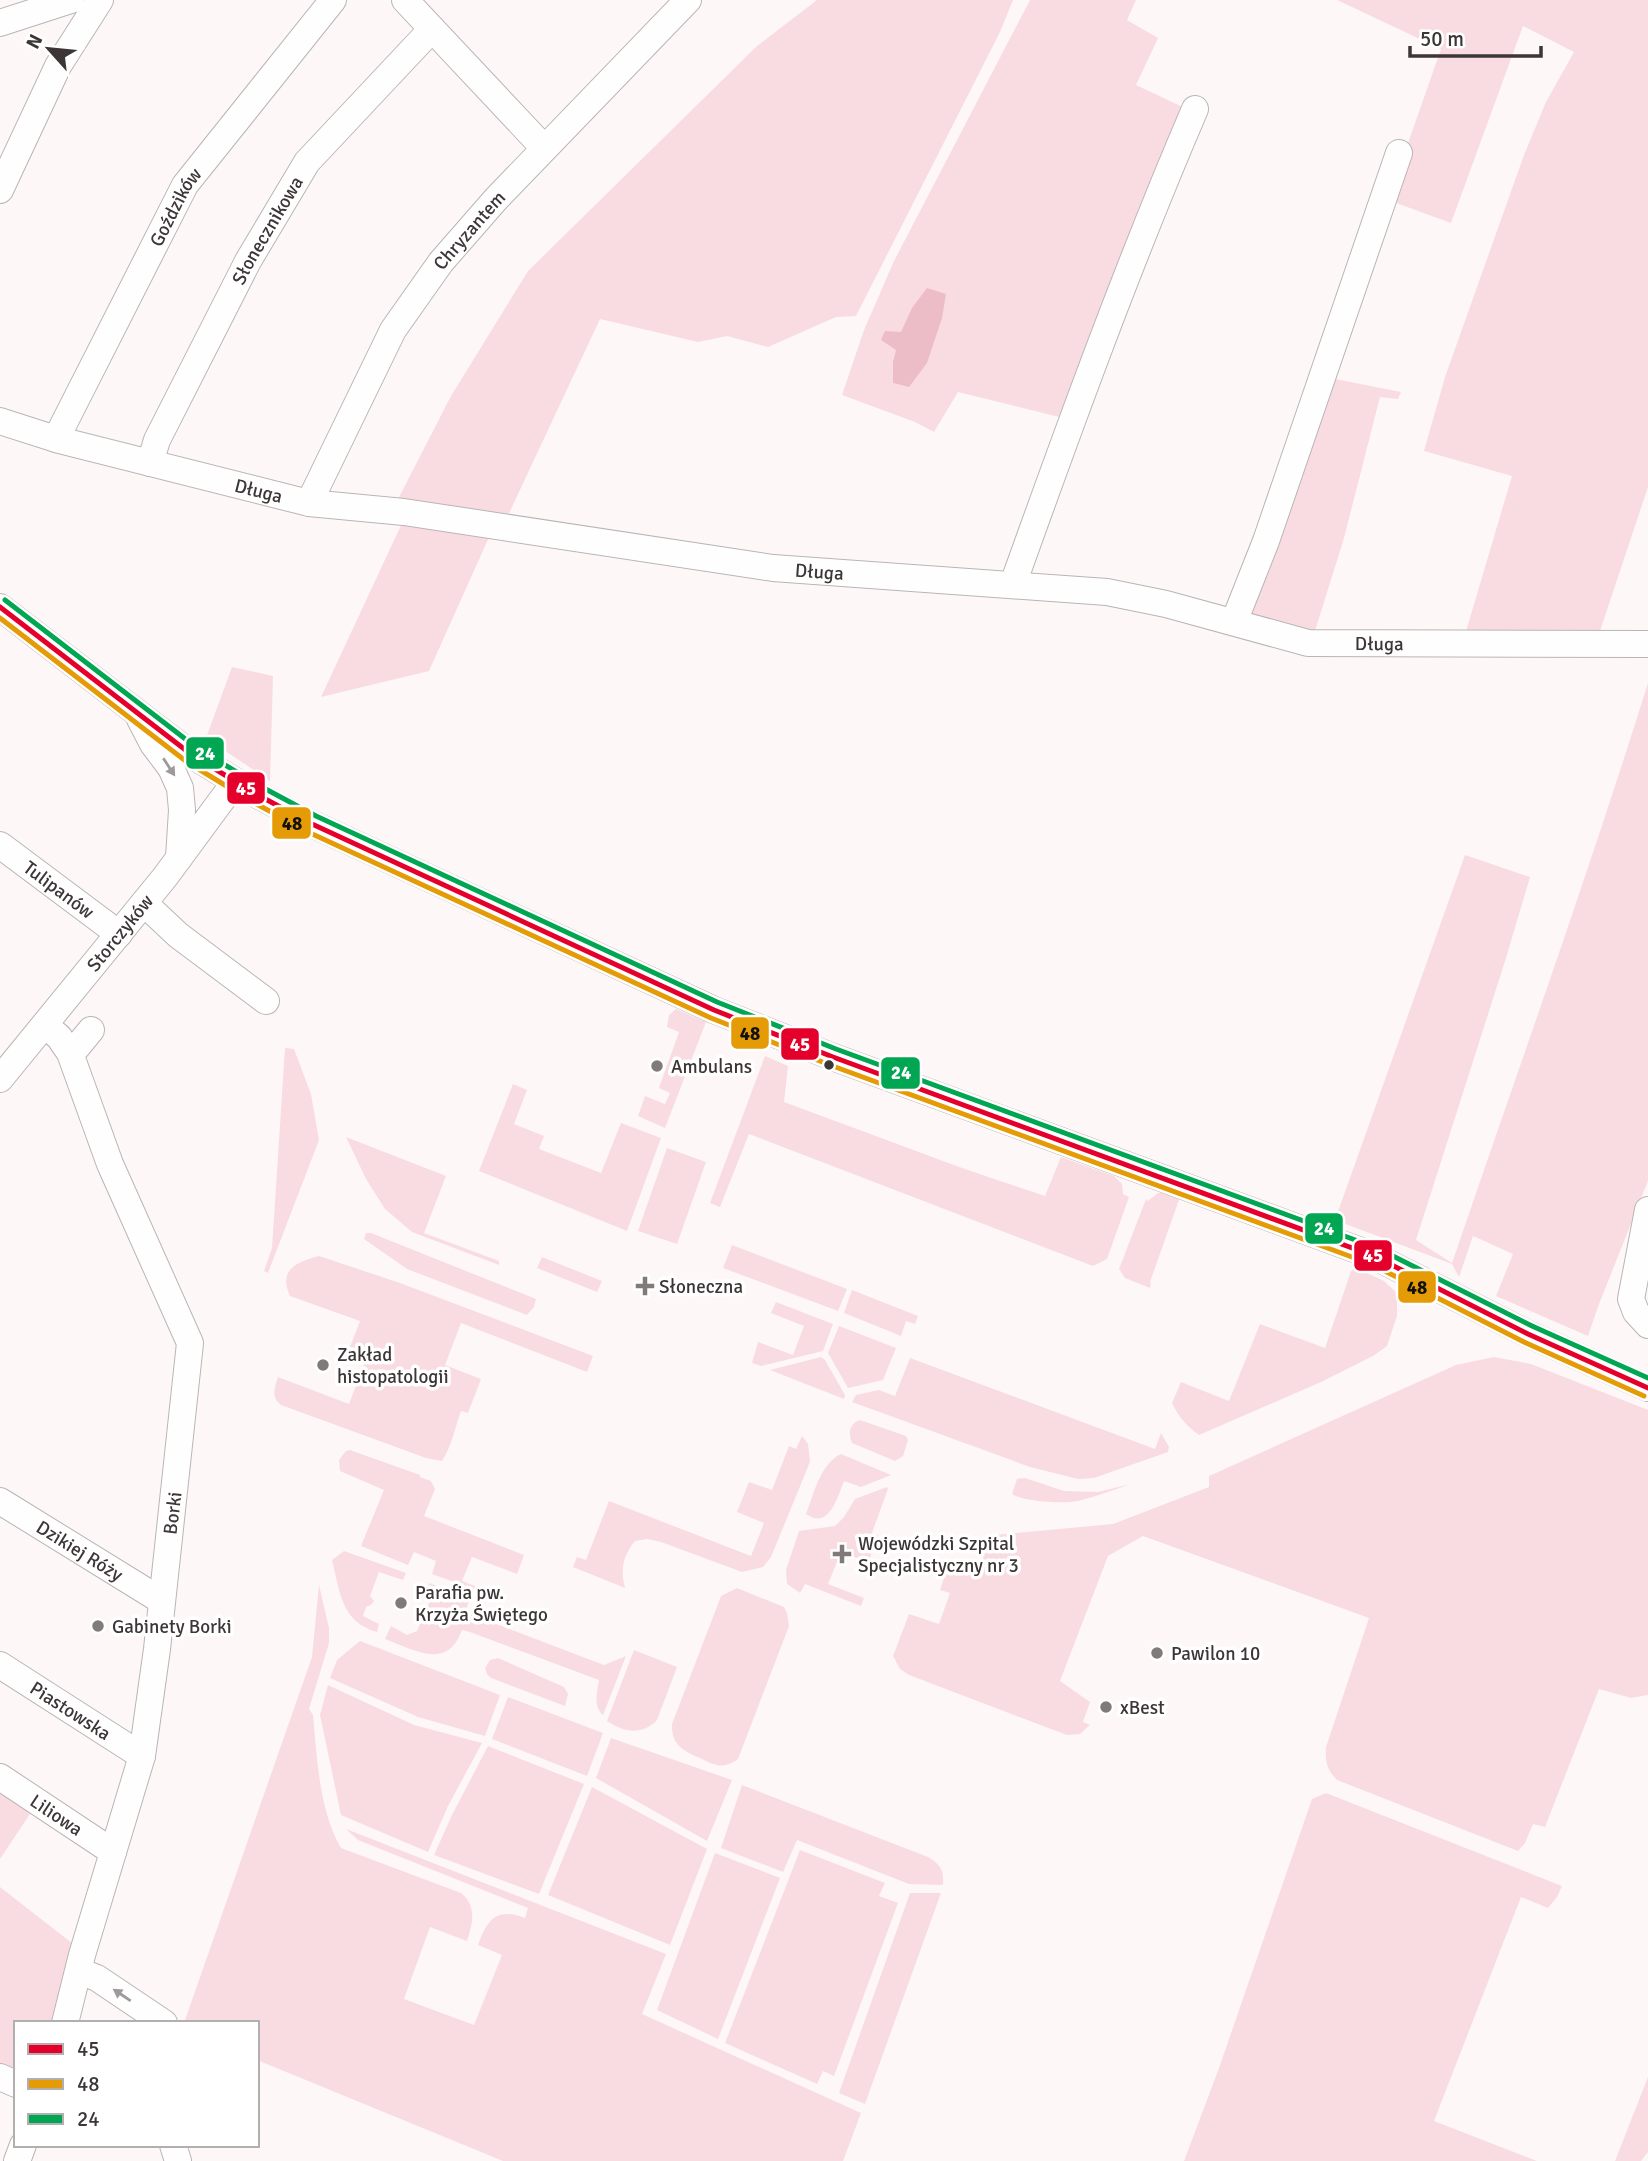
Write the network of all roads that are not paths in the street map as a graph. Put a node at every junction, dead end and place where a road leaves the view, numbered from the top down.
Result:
1 (71, 0) edge
2 (333, 0) edge
3 (405, 0) edge
4 (688, 0) edge
5 (94, 1) edge
6 (0, 23) edge
7 (432, 29) junction
8 (1195, 109) dead end
9 (544, 148) junction
10 (1399, 153) dead end
11 (0, 190) edge
12 (0, 421) edge
13 (56, 439) junction
14 (150, 463) junction
15 (309, 503) junction
16 (1013, 584) junction
17 (0, 607) edge
18 (1234, 622) junction
19 (1648, 644) edge
20 (134, 708) junction
21 (235, 782) junction
22 (0, 845) edge
23 (179, 858) junction
24 (144, 904) junction
25 (119, 934) junction
26 (266, 1001) dead end
27 (45, 1025) junction
28 (92, 1030) dead end
29 (68, 1048) junction
30 (0, 1079) edge
31 (1648, 1210) edge
32 (1648, 1325) edge
33 (1646, 1382) edge
34 (0, 1501) edge
35 (162, 1601) junction
36 (0, 1665) edge
37 (142, 1756) junction
38 (0, 1777) edge
39 (113, 1852) junction
40 (79, 1971) junction
41 (66, 2021) edge
42 (161, 2021) edge

1 - 6 street
2 - 13 street, Goździków
3 - 7 street
4 - 9 street, Chryzantem
5 - 11 street
7 - 9 street
7 - 14 street, Słonecznikowa
8 - 16 street
9 - 15 street, Chryzantem
10 - 18 street
12 - 13 street, Długa
13 - 14 street, Długa
14 - 15 street, Długa
15 - 16 street, Długa
16 - 18 street, Długa
17 - 20 street
18 - 19 street, Długa
20 - 21 street
20 -> 23 street
21 - 23 street, Storczyków
21 - 33 street
22 - 25 street, Tulipanów
23 - 24 street, Storczyków
24 - 25 street, Storczyków
24 - 26 street
25 - 27 street, Storczyków
27 - 29 street, Borki
27 - 30 street, Storczyków
28 - 29 street
29 - 35 street, Borki
31 - 32 street
34 - 35 street, Dzikiej Róży
35 - 37 street, Borki
36 - 37 street, Piastowska
37 - 39 street, Borki
38 - 39 street, Liliowa
39 - 40 street, Borki
40 - 41 street, Borki
42 -> 40 street

